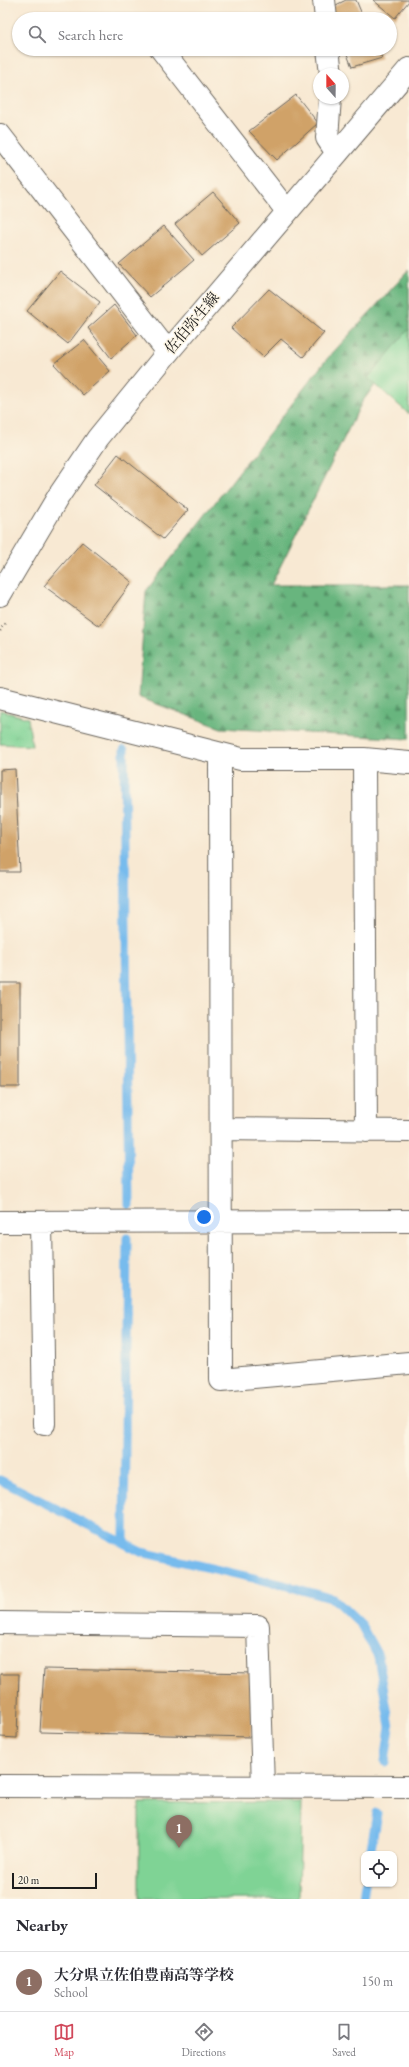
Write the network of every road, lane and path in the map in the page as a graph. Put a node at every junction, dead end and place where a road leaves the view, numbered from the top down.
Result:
1 (324, 0) edge
2 (325, 12) edge
3 (166, 56) edge
4 (329, 56) edge
5 (330, 68) edge
6 (409, 69) edge
7 (330, 104) edge
8 (0, 135) edge
9 (337, 153) junction
10 (287, 211) junction
11 (168, 352) junction
12 (0, 594) edge
13 (0, 698) edge
14 (220, 754) junction
15 (364, 759) junction
16 (409, 763) edge
17 (220, 1129) junction
18 (366, 1131) junction
19 (409, 1131) edge
20 (409, 1221) edge
21 (0, 1222) edge
22 (42, 1222) junction
23 (221, 1222) junction
24 (409, 1363) edge
25 (44, 1424) dead end
26 (0, 1623) edge
27 (0, 1786) edge
28 (263, 1787) junction
29 (409, 1787) edge

1 - 2 street
3 - 10 street
4 - 5 street
6 - 9 street, 佐伯弥生線
7 - 9 street
8 - 11 street
9 - 10 street, 佐伯弥生線
10 - 11 street, 佐伯弥生線
11 - 12 street, 佐伯弥生線
13 - 14 street
14 - 15 street
14 - 17 street
15 - 16 street
15 - 18 street
17 - 18 street
17 - 23 street
18 - 19 street
20 - 23 street
21 - 22 street
22 - 23 street
22 - 25 street
23 - 24 street
26 - 28 street
27 - 28 street
28 - 29 street

